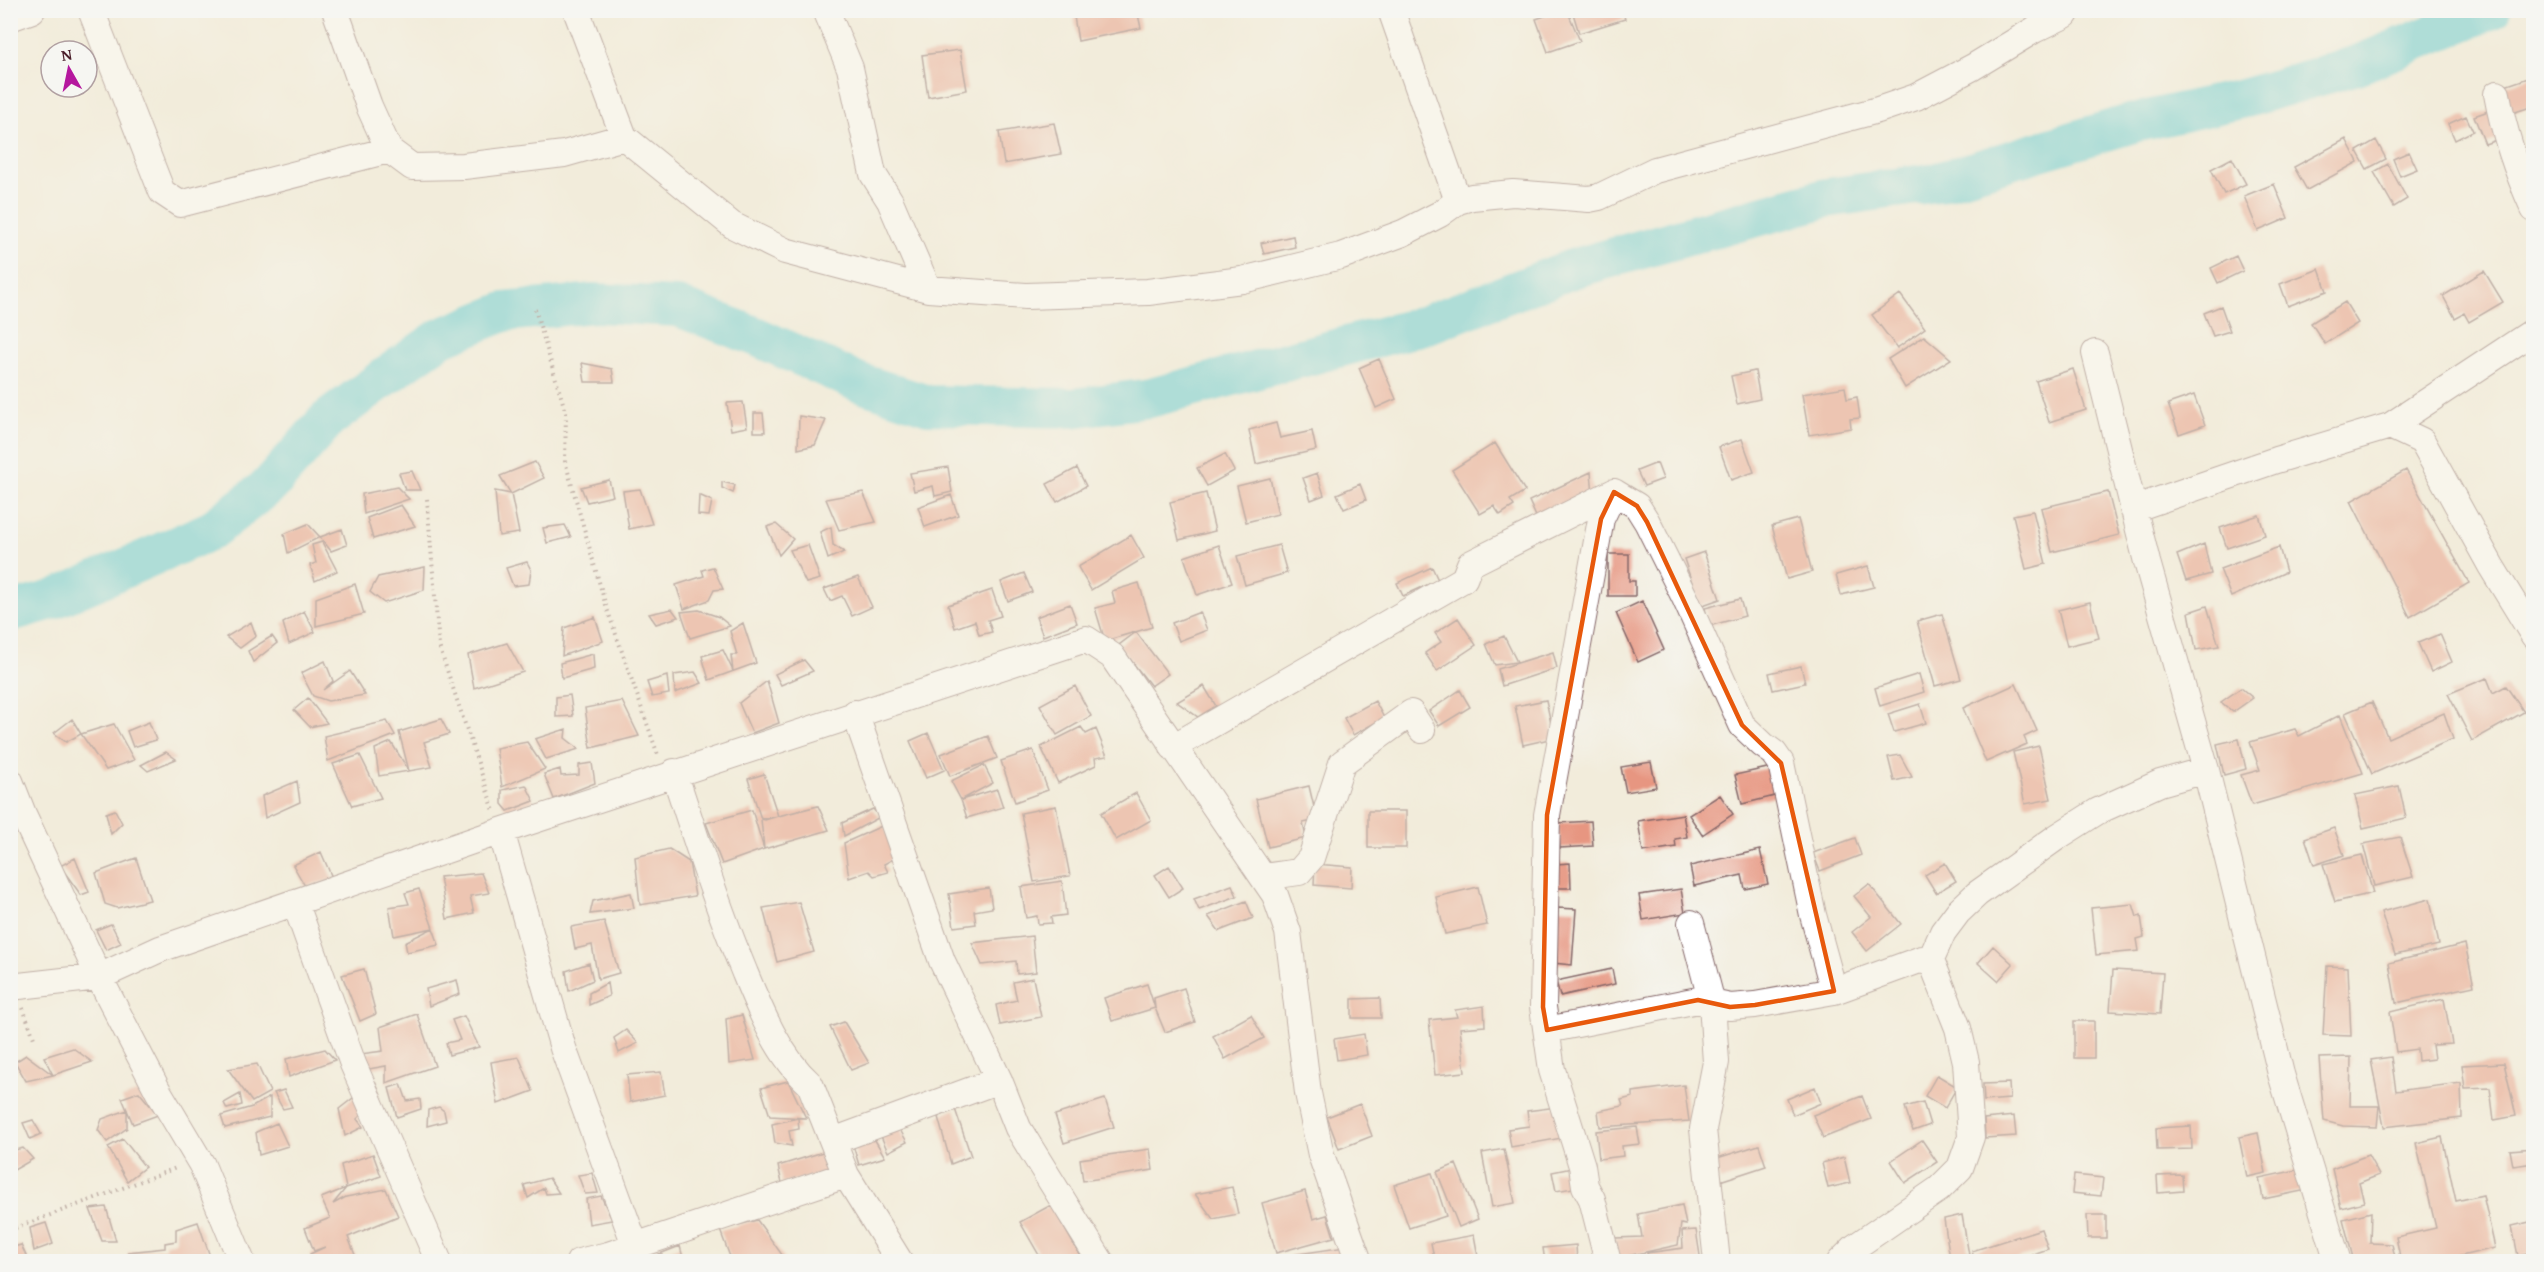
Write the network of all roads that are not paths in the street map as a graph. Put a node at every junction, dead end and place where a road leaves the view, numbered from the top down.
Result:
1 (32, 10) edge
2 (91, 10) edge
3 (335, 10) edge
4 (576, 10) edge
5 (826, 10) edge
6 (1391, 10) edge
7 (2068, 10) edge
8 (10, 18) edge
9 (2497, 94) dead end
10 (624, 137) junction
11 (389, 150) junction
12 (1458, 201) junction
13 (2534, 209) edge
14 (928, 289) junction
15 (2534, 331) edge
16 (2095, 353) dead end
17 (2390, 426) junction
18 (1614, 492) junction
19 (2133, 509) junction
20 (2534, 636) edge
21 (855, 713) junction
22 (1422, 730) dead end
23 (1173, 747) junction
24 (2206, 770) junction
25 (670, 774) junction
26 (10, 781) edge
27 (501, 831) junction
28 (1263, 878) junction
29 (295, 902) junction
30 (1691, 923) dead end
31 (1929, 961) junction
32 (99, 977) junction
33 (10, 987) edge
34 (1834, 991) junction
35 (1712, 1003) junction
36 (1547, 1030) junction
37 (999, 1080) junction
38 (833, 1142) junction
39 (846, 1175) junction
40 (637, 1253) edge
41 (242, 1262) edge
42 (439, 1262) edge
43 (579, 1262) edge
44 (900, 1262) edge
45 (1101, 1262) edge
46 (1359, 1262) edge
47 (1608, 1262) edge
48 (1717, 1262) edge
49 (1840, 1262) edge
50 (2338, 1262) edge

1 - 8 street
2 - 11 street
3 - 11 street
4 - 10 street
5 - 14 street
6 - 12 street
7 - 12 street
9 - 13 street
10 - 11 street
10 - 14 street
12 - 14 street
15 - 17 street
16 - 19 street
17 - 19 street
17 - 20 street
18 - 23 street
18 - 34 street
18 - 36 street
19 - 24 street
21 - 23 street
21 - 25 street
21 - 37 street
22 - 28 street
23 - 28 street
24 - 31 street
24 - 50 street
25 - 27 street
25 - 38 street
26 - 32 street
27 - 29 street
27 - 40 street
28 - 46 street
29 - 32 street
29 - 42 street
30 - 35 street
31 - 34 street
31 - 49 street
32 - 33 street
32 - 41 street
34 - 35 street
35 - 36 street
35 - 48 street
36 - 47 street
37 - 38 street
37 - 45 street
38 - 39 street
39 - 40 street
39 - 44 street
40 - 43 street

